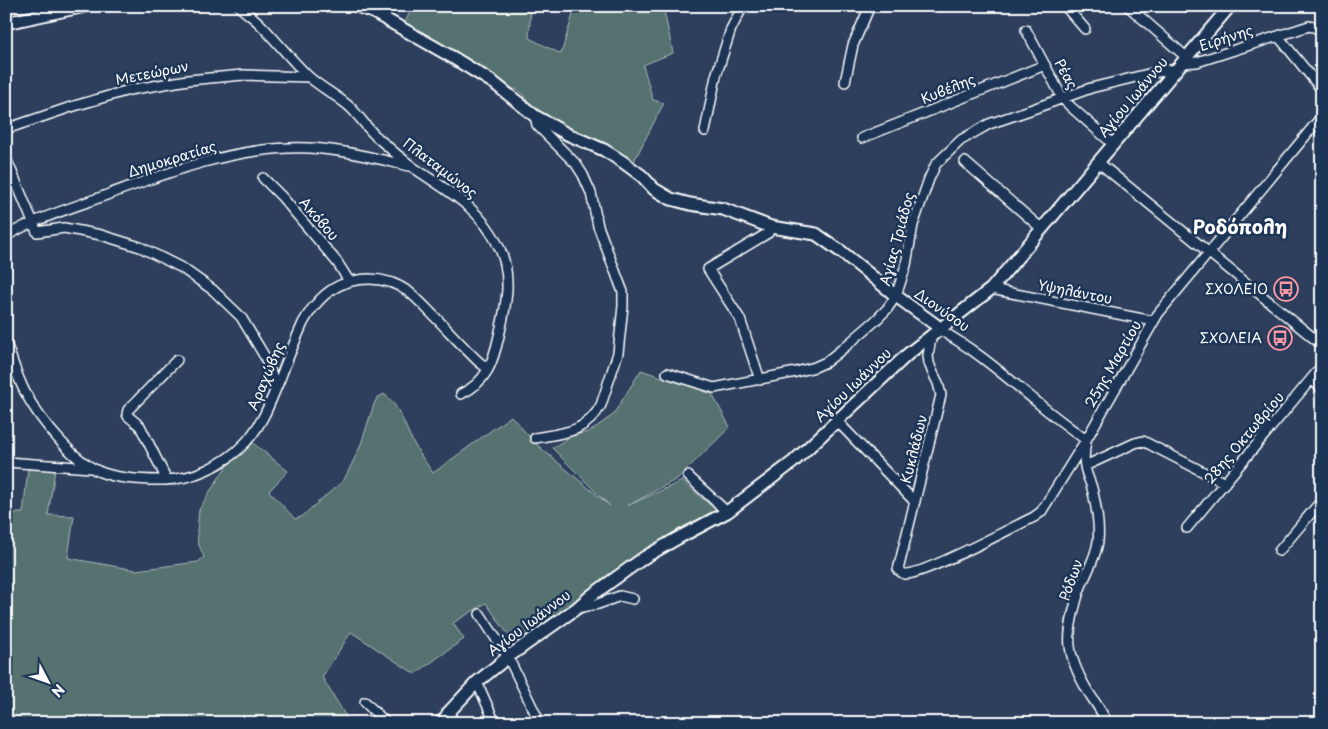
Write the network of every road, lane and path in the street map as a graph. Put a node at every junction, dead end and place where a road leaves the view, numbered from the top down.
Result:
1 (85, 6) edge
2 (239, 6) edge
3 (358, 6) edge
4 (743, 6) edge
5 (870, 6) edge
6 (1065, 6) edge
7 (1128, 6) edge
8 (1230, 6) edge
9 (6, 23) edge
10 (1085, 29) dead end
11 (1026, 30) dead end
12 (1322, 32) edge
13 (1278, 36) junction
14 (1181, 63) junction
15 (1045, 65) junction
16 (309, 77) junction
17 (846, 82) dead end
18 (1322, 90) edge
19 (1063, 99) junction
20 (535, 116) junction
21 (1322, 116) edge
22 (6, 129) edge
23 (705, 131) dead end
24 (862, 138) dead end
25 (1113, 144) junction
26 (6, 158) edge
27 (965, 162) dead end
28 (1098, 162) junction
29 (413, 167) junction
30 (263, 178) dead end
31 (33, 222) junction
32 (771, 227) junction
33 (1042, 229) junction
34 (6, 236) edge
35 (1208, 252) junction
36 (6, 261) edge
37 (6, 270) edge
38 (349, 281) junction
39 (992, 289) junction
40 (896, 296) junction
41 (1153, 321) junction
42 (935, 332) junction
43 (6, 343) edge
44 (1322, 345) edge
45 (8, 355) edge
46 (177, 360) dead end
47 (1322, 366) edge
48 (488, 369) junction
49 (667, 373) dead end
50 (1311, 379) junction
51 (760, 380) junction
52 (276, 386) junction
53 (1322, 389) edge
54 (461, 394) dead end
55 (837, 422) junction
56 (535, 438) dead end
57 (1086, 440) junction
58 (6, 462) edge
59 (1085, 466) junction
60 (92, 468) junction
61 (688, 476) dead end
62 (167, 480) junction
63 (1224, 483) junction
64 (1322, 500) edge
65 (915, 502) junction
66 (727, 512) junction
67 (1187, 528) dead end
68 (1279, 551) dead end
69 (898, 570) joint
70 (633, 599) dead end
71 (577, 608) junction
72 (480, 614) dead end
73 (508, 657) junction
74 (478, 682) junction
75 (365, 702) dead end
76 (450, 718) edge
77 (386, 723) edge
78 (439, 723) edge
79 (495, 723) edge
80 (540, 723) edge
81 (1107, 723) edge

1 - 9 street
2 - 16 street, Πλαταμώνος
3 - 20 street, Διονύσου
4 - 23 street
5 - 17 street
6 - 10 street
7 - 14 street
8 - 14 street, Αγίου Ιωάννου
11 - 15 street, Ρέας
12 - 13 street, Ειρήνης
13 - 14 street, Ειρήνης
13 - 18 street
14 - 19 street, Αγίας Τριάδος
14 - 25 street, Αγίου Ιωάννου
15 - 19 street, Ρέας
15 - 24 street, Κυβέλης
16 - 22 street, Μετεώρων
16 - 29 street, Πλαταμώνος
19 - 25 street, Ρέας
19 - 40 street, Αγίας Τριάδος
20 - 32 street, Διονύσου
20 - 56 street
21 - 35 street, 25ης Μαρτίου
25 - 28 street, Αγίου Ιωάννου
26 - 31 street
27 - 33 street
28 - 33 street, Αγίου Ιωάννου
28 - 35 street
29 - 31 street, Δημοκρατίας
29 - 48 street, Πλαταμώνος
30 - 38 street, Ακόβου
31 - 34 street, Δημοκρατίας
31 - 52 street
32 - 40 street, Διονύσου
32 - 51 street
33 - 39 street, Αγίου Ιωάννου
35 - 41 street, 25ης Μαρτίου
35 - 44 street
36 - 37 street
38 - 48 street, Αραχώβης
38 - 52 street, Αραχώβης
39 - 41 street, Υψηλάντου
39 - 42 street, Αγίου Ιωάννου
40 - 42 street, Διονύσου
40 - 51 street, Αγίας Τριάδος
41 - 57 street, 25ης Μαρτίου
42 - 55 street, Αγίου Ιωάννου
42 - 57 street, Διονύσου
42 - 65 street, Κυκλάδων
43 - 45 street, Αραχώβης
45 - 60 street, Αραχώβης
46 - 62 street
47 - 50 street, 28ης Οκτωβρίου
48 - 54 street, Πλαταμώνος
49 - 51 street, Αγίας Τριάδος
50 - 53 street
50 - 63 street, 28ης Οκτωβρίου
52 - 62 street, Αραχώβης
55 - 65 street
55 - 66 street, Αγίου Ιωάννου
57 - 59 street, Ρόδων
57 - 69 street, 25ης Μαρτίου
58 - 60 street
59 - 63 street
59 - 81 street, Ρόδων
60 - 62 street, Αραχώβης
61 - 66 street
63 - 67 street, 28ης Οκτωβρίου
64 - 68 street
65 - 69 street, Κυκλάδων
66 - 71 street, Αγίου Ιωάννου
70 - 71 street
71 - 73 street, Αγίου Ιωάννου
72 - 73 street
73 - 74 street, Αγίου Ιωάννου
73 - 80 street
74 - 76 street, Αγίου Ιωάννου
74 - 79 street
75 - 77 street
76 - 78 street, Αγίου Ιωάννου

